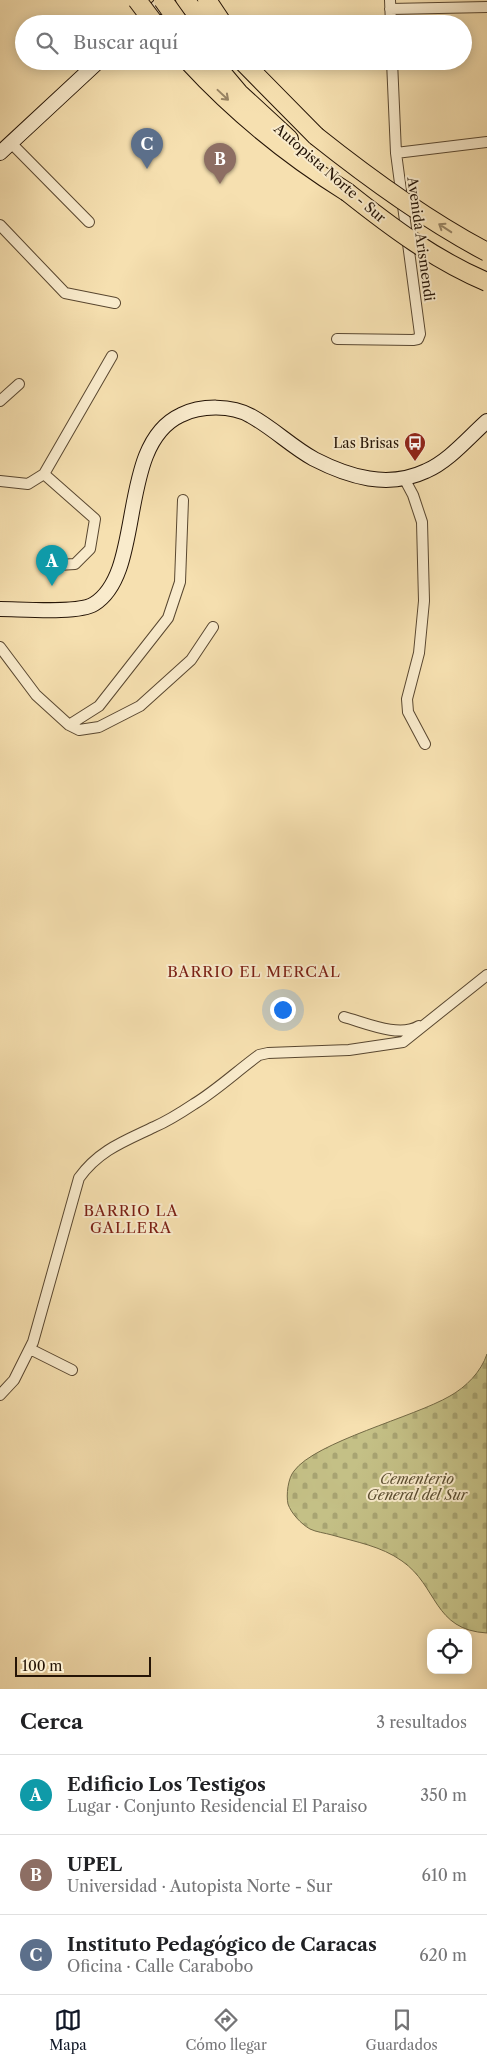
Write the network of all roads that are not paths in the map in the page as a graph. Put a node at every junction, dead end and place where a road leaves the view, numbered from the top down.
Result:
1 (137, 0) edge
2 (164, 0) edge
3 (185, 0) edge
4 (207, 0) edge
5 (390, 5) edge
6 (487, 7) edge
7 (148, 15) edge
8 (149, 15) edge
9 (174, 15) edge
10 (198, 15) edge
11 (217, 15) edge
12 (89, 70) edge
13 (197, 70) edge
14 (220, 70) edge
15 (251, 70) edge
16 (267, 70) edge
17 (392, 70) edge
18 (316, 136) junction
19 (487, 142) edge
20 (11, 143) junction
21 (0, 153) edge
22 (396, 153) junction
23 (347, 192) junction
24 (89, 222) dead end
25 (0, 224) edge
26 (487, 252) edge
27 (487, 282) edge
28 (116, 303) dead end
29 (338, 339) dead end
30 (112, 356) dead end
31 (19, 384) dead end
32 (0, 401) edge
33 (487, 421) edge
34 (44, 474) junction
35 (405, 480) junction
36 (0, 481) edge
37 (183, 500) dead end
38 (58, 565) dead end
39 (0, 609) edge
40 (213, 627) dead end
41 (0, 647) edge
42 (69, 725) junction
43 (425, 744) dead end
44 (487, 975) edge
45 (444, 1011) junction
46 (344, 1017) dead end
47 (30, 1349) junction
48 (72, 1370) dead end
49 (0, 1395) edge

1 - 7 highway, bridge
2 - 8 street
2 - 9 highway, bridge
3 - 10 highway
4 - 11 highway
5 - 6 street
12 - 20 street
13 -> 23 highway
14 - 23 highway, Autopista Norte - Sur
15 - 18 highway, Autopista Norte - Sur
16 - 18 highway
17 - 22 street, Avenida Arismendi
26 -> 18 highway, Autopista Norte - Sur, bridge
19 - 22 street
20 - 21 street
20 - 24 street
22 - 29 street, Avenida Arismendi
23 - 27 highway, Autopista Norte - Sur, bridge
25 - 28 street
30 - 34 street
31 - 32 street
33 - 35 street
34 - 36 street
34 - 38 street
35 - 39 street
35 - 43 street
37 - 42 street
40 - 42 street
41 - 42 street
44 - 45 street
45 - 46 street
45 - 47 street
47 - 48 street
47 - 49 street

